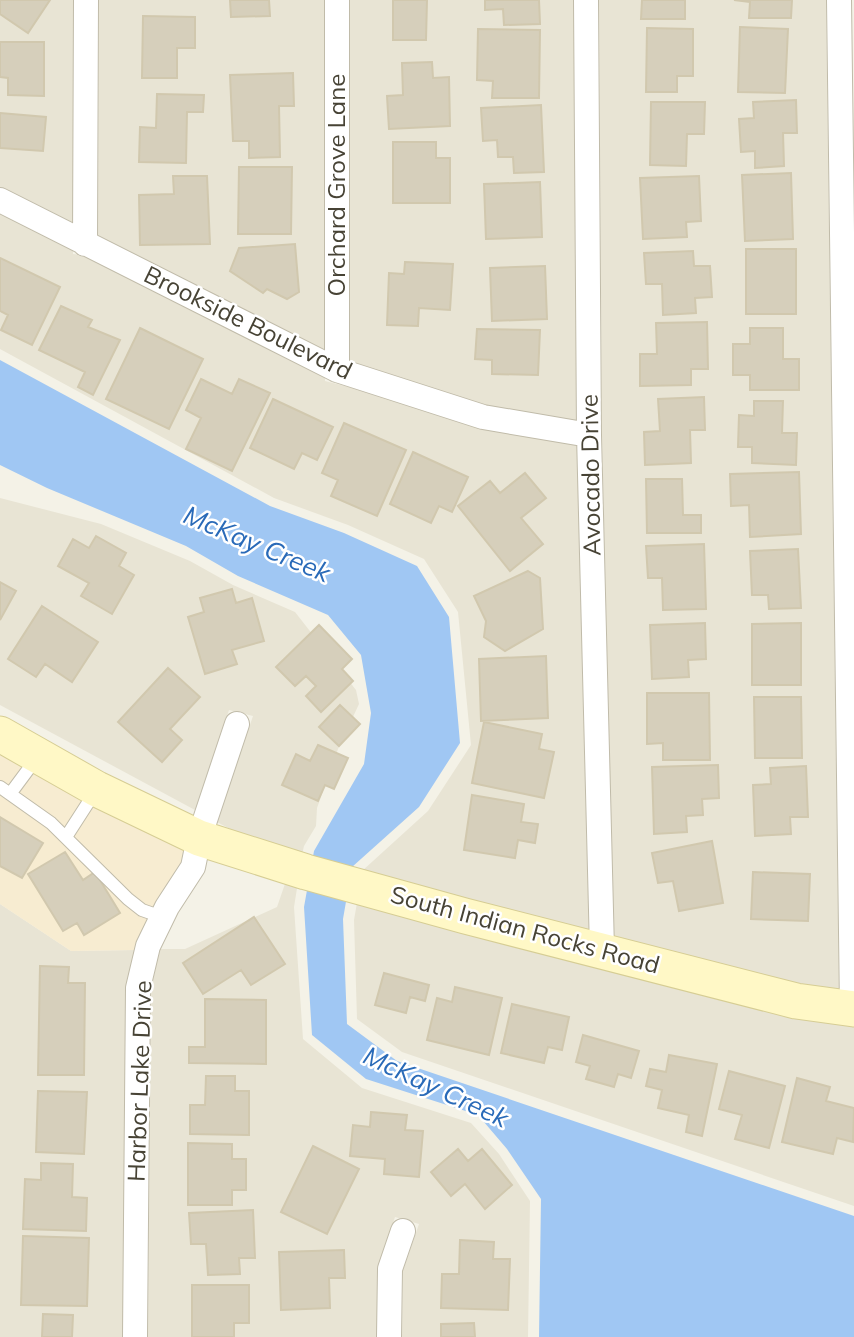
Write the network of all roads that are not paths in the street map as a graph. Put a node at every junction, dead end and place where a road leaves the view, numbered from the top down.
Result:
1 (86, 0) edge
2 (337, 0) edge
3 (586, 0) edge
4 (839, 0) edge
5 (0, 200) edge
6 (85, 244) junction
7 (337, 370) junction
8 (589, 435) junction
9 (237, 724) dead end
10 (0, 734) edge
11 (38, 756) junction
12 (97, 789) junction
13 (5, 791) edge
14 (66, 837) junction
15 (199, 838) junction
16 (162, 917) junction
17 (602, 950) junction
18 (853, 1009) edge
19 (403, 1231) dead end
20 (135, 1337) edge
21 (389, 1337) edge

1 - 6 street
2 - 7 street, Orchard Grove Lane
3 - 8 street, Avocado Drive
4 - 18 street
5 - 6 street, Brookside Boulevard
6 - 7 street, Brookside Boulevard
7 - 8 street, Brookside Boulevard
8 - 17 street, Avocado Drive
9 - 15 street, Harbor Lake Drive
10 - 11 street, South Indian Rocks Road
11 - 12 street, South Indian Rocks Road
11 - 13 lane
12 - 14 lane
12 - 15 street, South Indian Rocks Road
13 - 14 lane
14 - 16 lane
15 - 16 street, Harbor Lake Drive
15 - 17 street, South Indian Rocks Road
16 - 20 street, Harbor Lake Drive
17 - 18 street, South Indian Rocks Road
19 - 21 street

